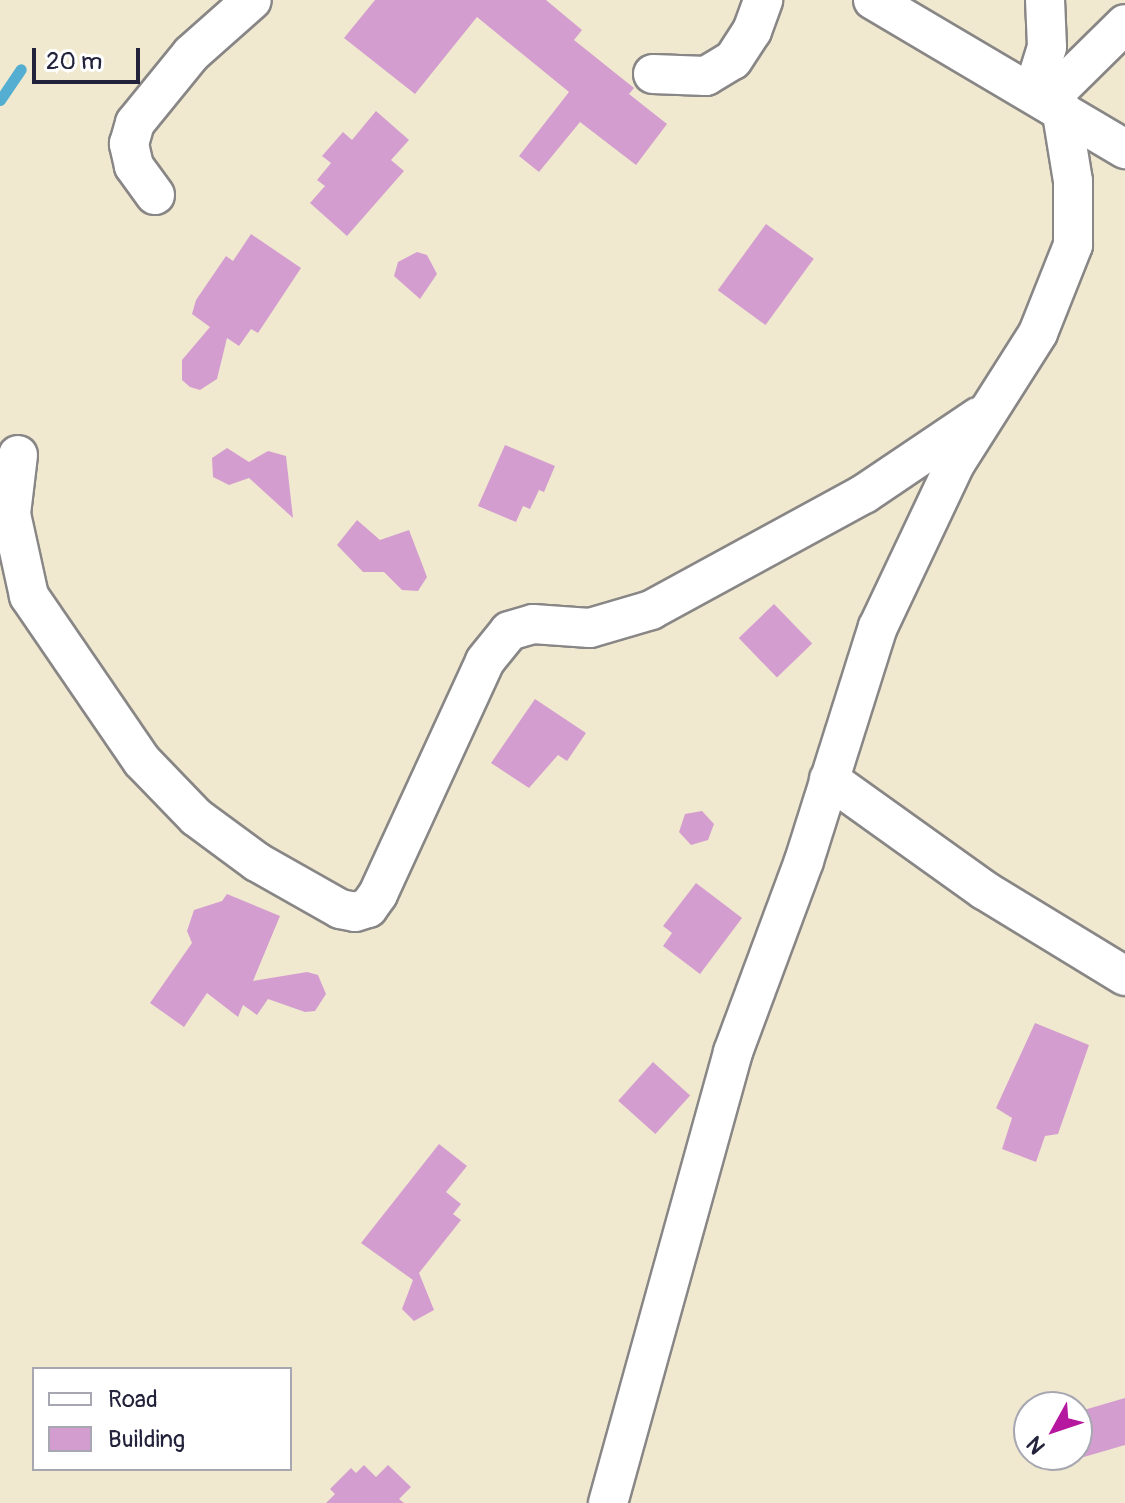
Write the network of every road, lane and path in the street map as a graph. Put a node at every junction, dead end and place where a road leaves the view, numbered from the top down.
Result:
1 (252, 0) edge
2 (763, 0) edge
3 (873, 0) edge
4 (1045, 0) edge
5 (1125, 24) edge
6 (653, 74) dead end
7 (1048, 100) junction
8 (1125, 149) edge
9 (155, 195) dead end
10 (987, 412) junction
11 (18, 455) dead end
12 (829, 779) junction
13 (1125, 976) edge
14 (608, 1503) edge

1 - 9 street
2 - 6 street
3 - 7 street
4 - 7 street
5 - 7 street
7 - 8 street
7 - 10 street
10 - 11 street
10 - 12 street
12 - 13 street
12 - 14 street

